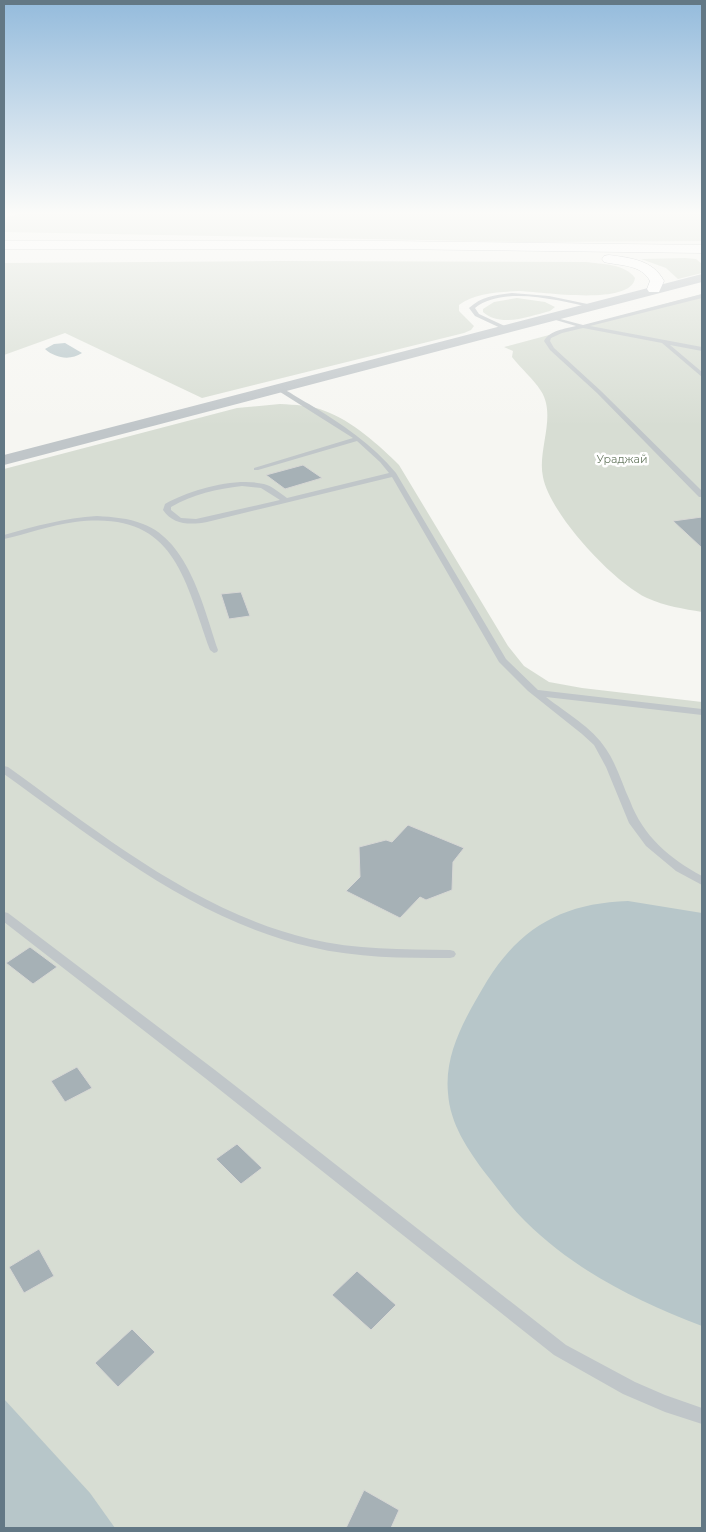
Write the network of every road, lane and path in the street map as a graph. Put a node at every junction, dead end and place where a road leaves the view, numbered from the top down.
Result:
1 (656, 282) edge
2 (682, 282) edge
3 (654, 289) junction
4 (702, 296) edge
5 (594, 306) junction
6 (551, 317) junction
7 (581, 326) junction
8 (507, 329) junction
9 (665, 343) junction
10 (702, 349) edge
11 (702, 376) edge
12 (279, 388) junction
13 (357, 439) junction
14 (4, 460) edge
15 (256, 468) dead end
16 (394, 474) junction
17 (702, 495) edge
18 (286, 501) junction
19 (4, 537) edge
20 (214, 650) dead end
21 (535, 693) junction
22 (702, 712) edge
23 (4, 769) edge
24 (702, 881) edge
25 (4, 916) edge
26 (450, 954) dead end
27 (702, 1416) edge

1 - 3 highway
2 - 3 street
3 - 5 street
4 - 7 lane
5 - 6 street
5 - 8 lane
6 - 7 lane
6 - 8 street
7 - 9 lane
7 - 17 lane
8 - 12 street
9 - 10 lane
9 - 11 lane
12 - 13 lane
12 - 14 street
13 - 15 lane
13 - 16 lane
16 - 18 lane
16 - 21 lane
18 - 18 lane
19 - 20 lane
21 - 22 lane
21 - 24 lane
23 - 26 lane
25 - 27 lane

